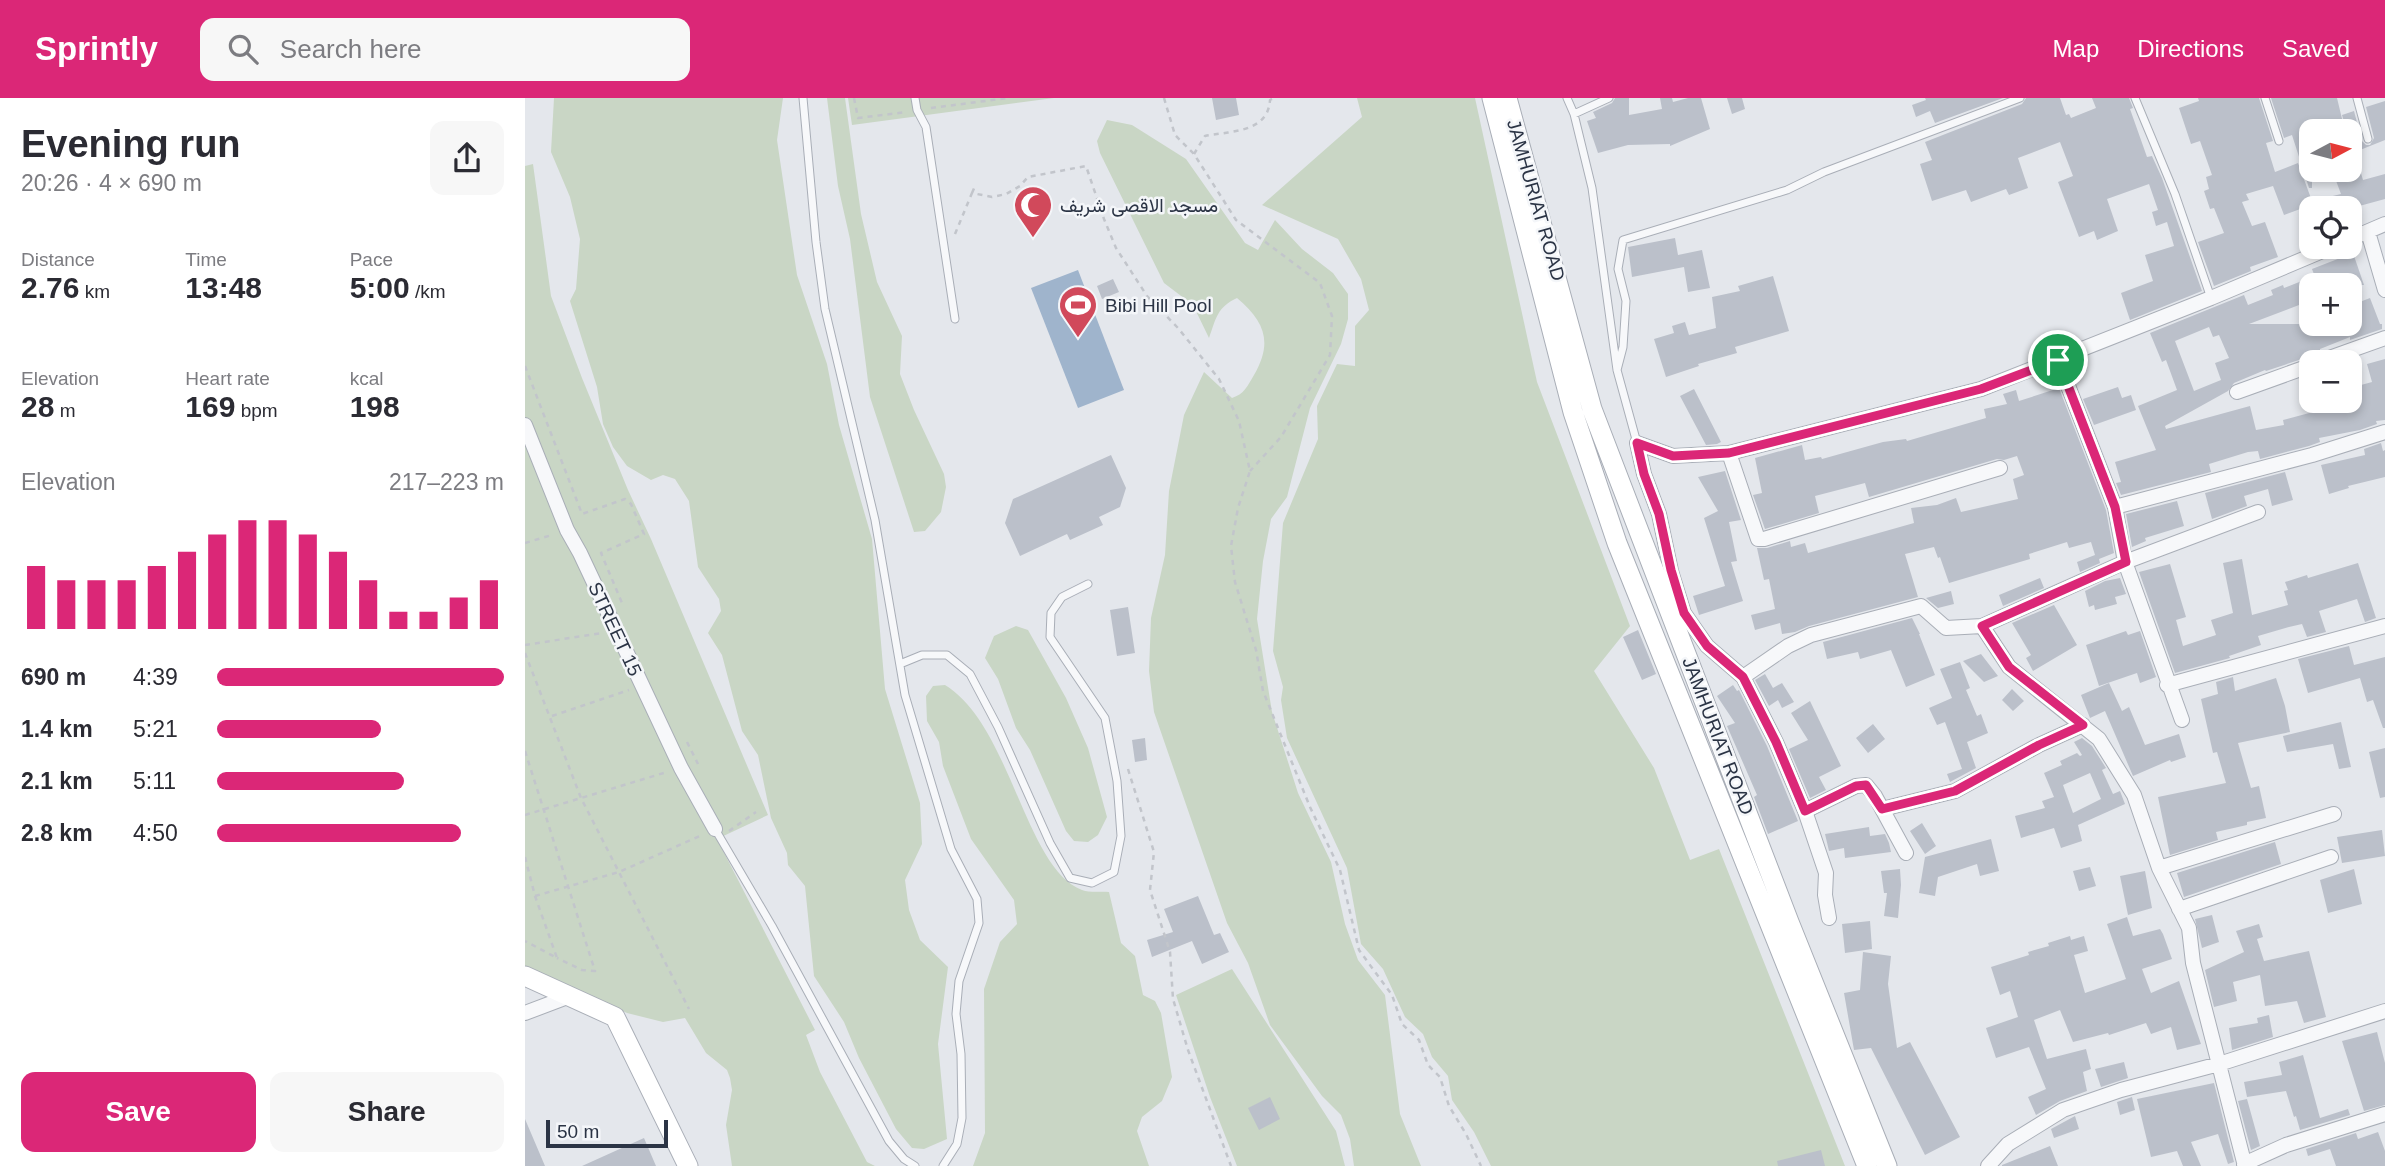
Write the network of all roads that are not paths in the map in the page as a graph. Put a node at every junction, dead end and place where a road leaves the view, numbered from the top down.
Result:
1 (803, 98) edge
2 (915, 98) edge
3 (1492, 98) edge
4 (1507, 98) edge
5 (1567, 98) edge
6 (1609, 98) edge
7 (2020, 98) edge
8 (2135, 98) edge
9 (2265, 98) edge
10 (2357, 98) edge
11 (1574, 114) junction
12 (2368, 139) dead end
13 (2280, 141) dead end
14 (2385, 224) edge
15 (2368, 232) junction
16 (2362, 234) edge
17 (2304, 259) edge
18 (2385, 290) edge
19 (2211, 298) junction
20 (955, 319) dead end
21 (2385, 338) edge
22 (2352, 350) edge
23 (2058, 360) junction
24 (1617, 370) junction
25 (2299, 370) edge
26 (2237, 392) dead end
27 (525, 425) edge
28 (2385, 432) edge
29 (1637, 443) junction
30 (1729, 453) junction
31 (2000, 468) dead end
32 (2115, 507) junction
33 (2258, 512) dead end
34 (1659, 514) junction
35 (1640, 536) junction
36 (2126, 562) junction
37 (1087, 584) dead end
38 (1982, 626) junction
39 (2385, 626) edge
40 (900, 664) junction
41 (1743, 677) junction
42 (2167, 685) junction
43 (2182, 720) dead end
44 (2083, 725) junction
45 (1882, 809) junction
46 (1805, 811) junction
47 (2334, 814) dead end
48 (715, 829) joint
49 (1906, 853) dead end
50 (2330, 857) dead end
51 (2159, 868) junction
52 (2179, 909) junction
53 (1829, 918) dead end
54 (525, 976) edge
55 (569, 996) junction
56 (2385, 1011) edge
57 (525, 1013) edge
58 (2219, 1064) junction
59 (2385, 1114) edge
60 (2244, 1165) edge
61 (688, 1166) edge
62 (915, 1166) edge
63 (943, 1166) edge
64 (1867, 1166) edge
65 (1887, 1166) edge
66 (1988, 1166) edge

1 - 40 lane
2 - 20 lane
3 - 64 main road, JAMHURIAT ROAD
4 - 35 main road, JAMHURIAT ROAD
5 - 11 lane
6 - 11 lane
7 - 24 lane
8 - 19 lane
9 - 13 lane
10 - 12 lane
11 - 24 lane
14 - 15 street
15 - 16 street
15 - 18 street
17 - 19 street
19 - 23 street
21 - 22 street
23 - 30 street
23 - 32 street
24 - 29 lane
25 - 26 street
27 - 48 street, STREET 15
28 - 32 street
29 - 30 street
29 - 34 street
30 - 31 street
32 - 36 street
33 - 36 street
34 - 35 street
34 - 41 street
35 - 65 main road, JAMHURIAT ROAD
36 - 38 street
36 - 42 street
37 - 40 lane
38 - 41 street
38 - 44 street
39 - 42 street
40 - 63 lane
41 - 46 street
42 - 43 street
44 - 45 street
44 - 51 street
45 - 46 street
45 - 49 street
46 - 53 street
47 - 51 street
48 - 62 lane
50 - 52 street
51 - 52 street
52 - 58 street
54 - 55 main road
55 - 57 street
55 - 61 main road
56 - 58 street
58 - 60 street
58 - 66 street
59 - 60 street

